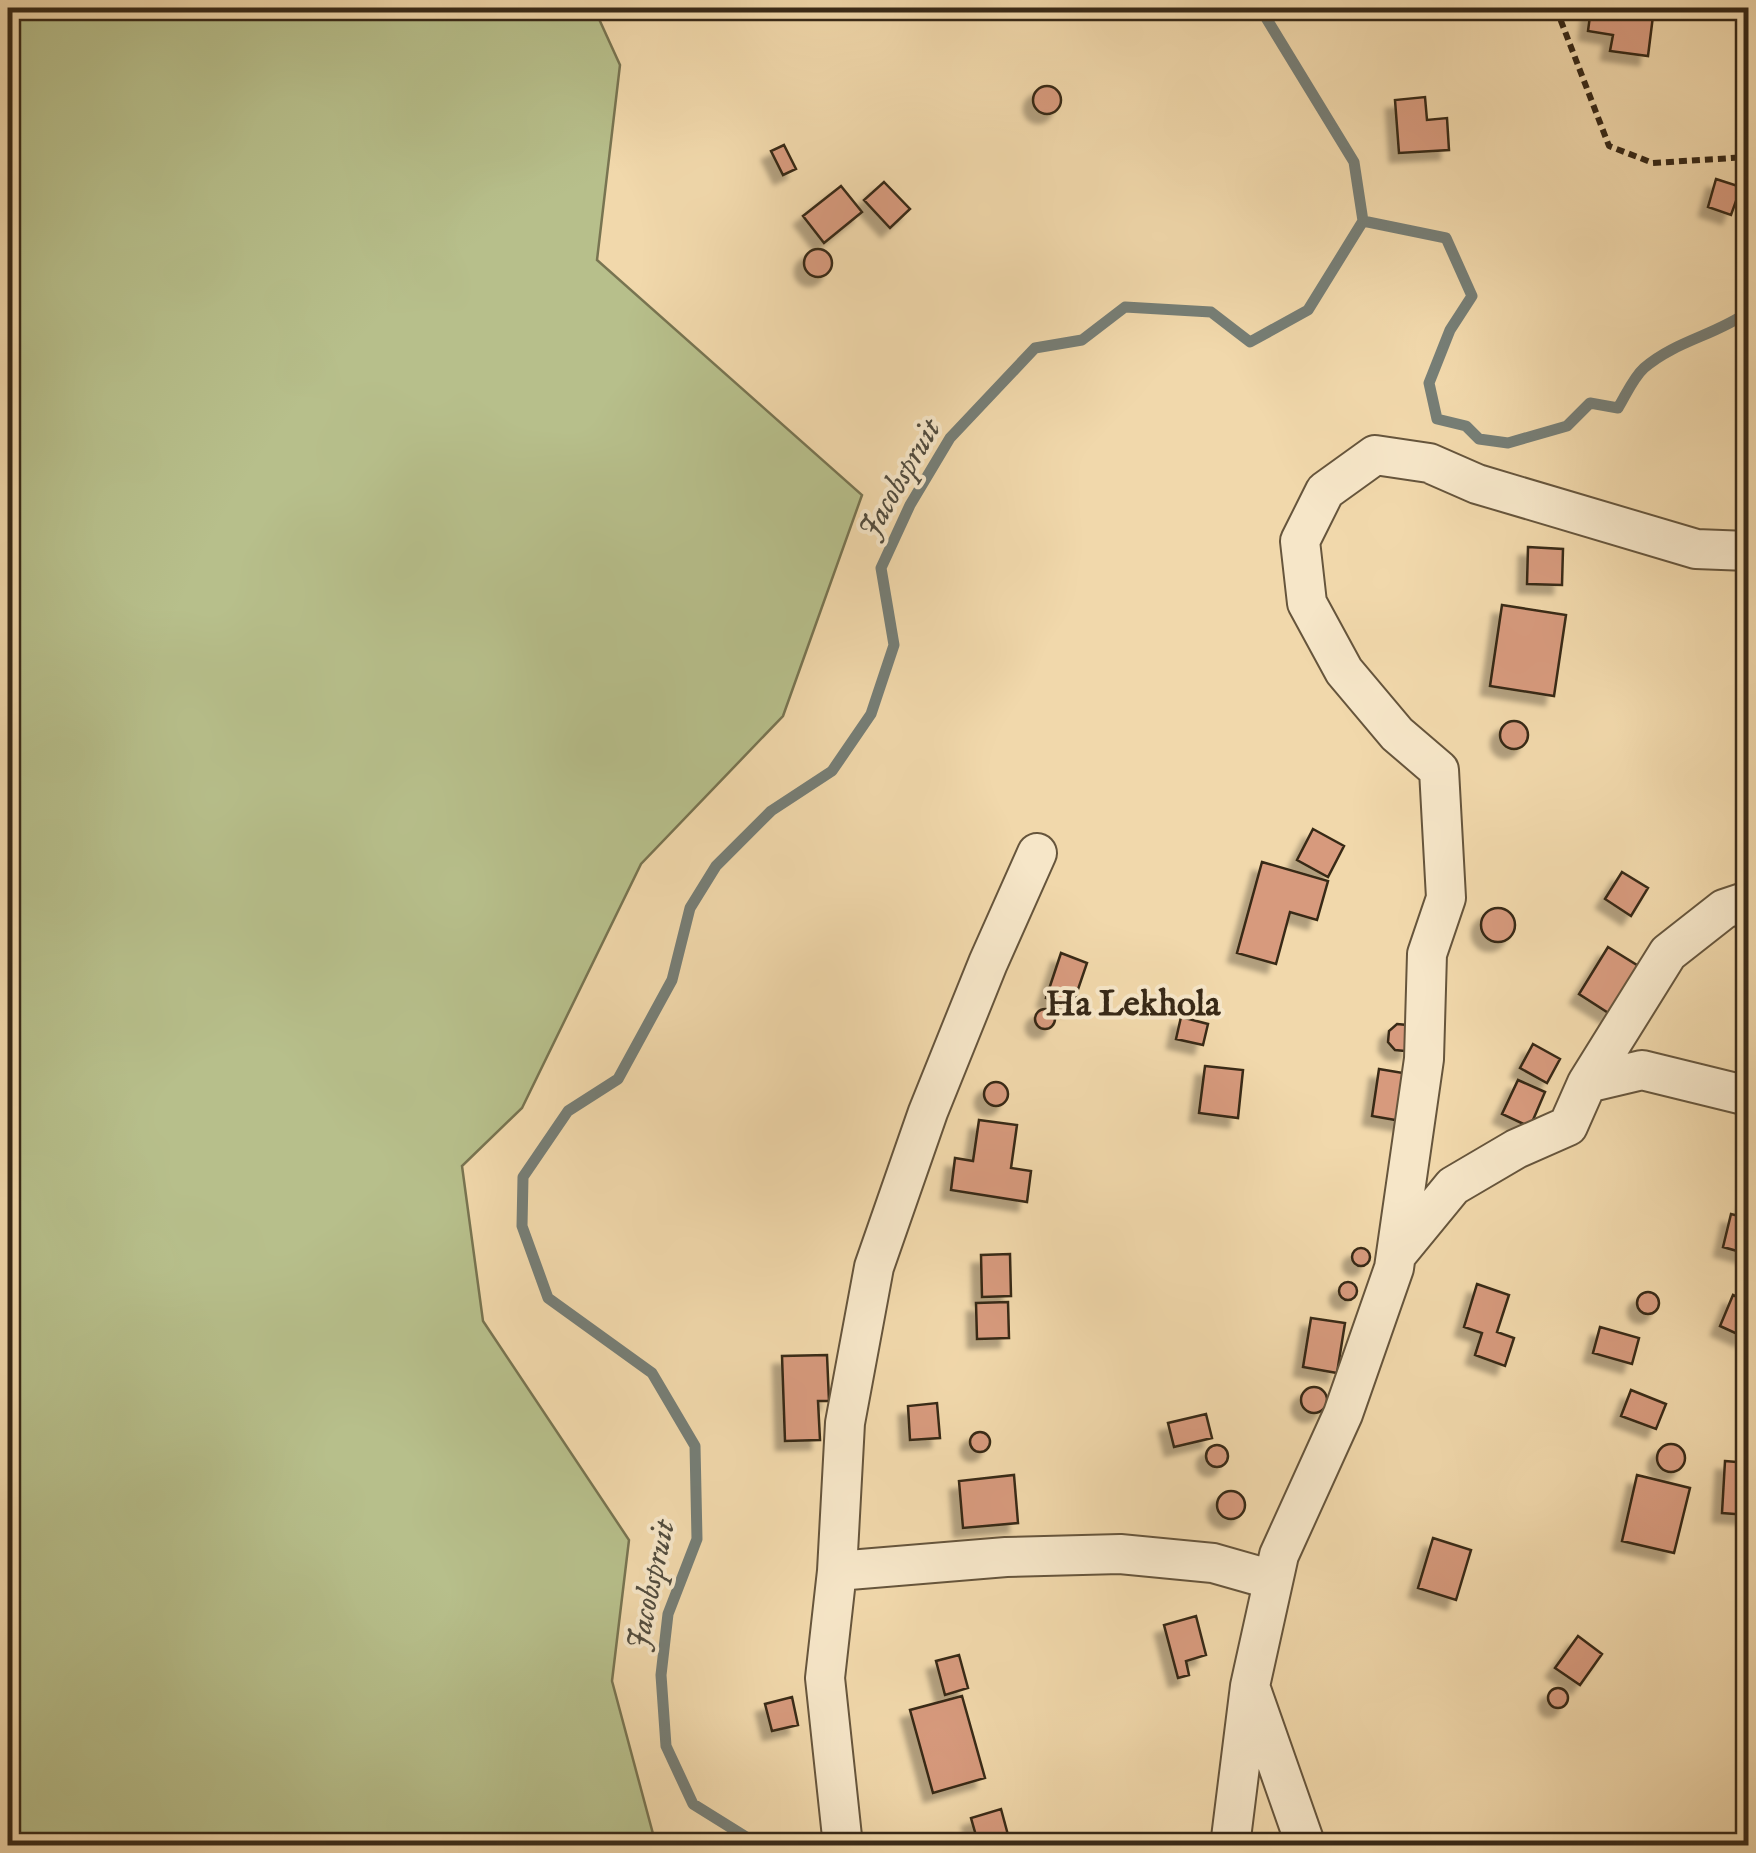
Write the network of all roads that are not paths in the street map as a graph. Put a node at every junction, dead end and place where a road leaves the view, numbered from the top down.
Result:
1 (1748, 551) edge
2 (1038, 854) dead end
3 (1748, 901) edge
4 (1587, 1083) junction
5 (1748, 1096) edge
6 (1397, 1255) junction
7 (837, 1571) junction
8 (1272, 1580) junction
9 (1250, 1686) junction
10 (843, 1846) edge
11 (1230, 1846) edge
12 (1306, 1846) edge

1 - 6 street
2 - 7 street
3 - 4 street
4 - 5 street
4 - 6 street
6 - 8 street
7 - 8 street
7 - 10 street
8 - 9 street
9 - 11 street
9 - 12 street

